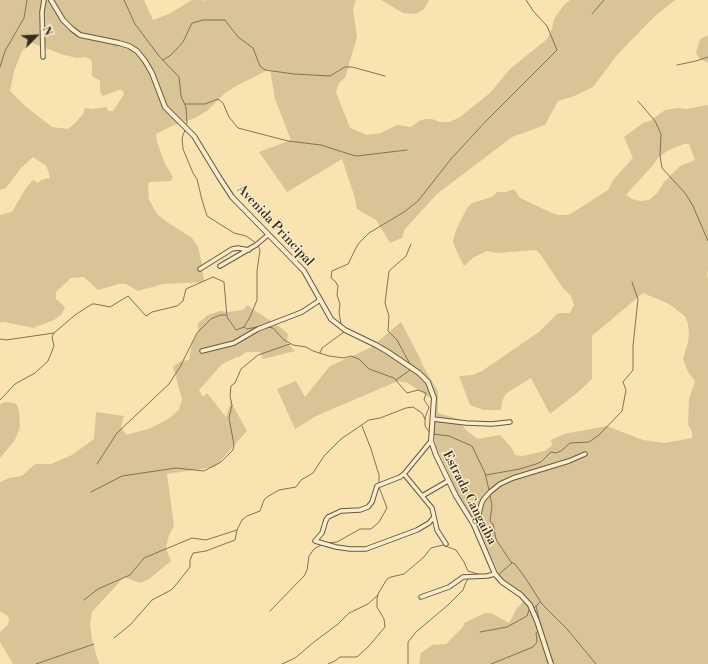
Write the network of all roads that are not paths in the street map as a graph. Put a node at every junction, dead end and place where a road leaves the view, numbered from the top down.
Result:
1 (44, 0) edge
2 (51, 0) edge
3 (43, 57) dead end
4 (268, 235) junction
5 (249, 250) junction
6 (220, 266) dead end
7 (200, 269) dead end
8 (320, 300) junction
9 (202, 351) dead end
10 (433, 419) junction
11 (510, 422) dead end
12 (431, 441) junction
13 (586, 454) dead end
14 (404, 474) junction
15 (448, 481) junction
16 (422, 496) junction
17 (434, 517) junction
18 (474, 525) junction
19 (446, 544) dead end
20 (495, 574) junction
21 (421, 598) dead end
22 (551, 664) edge

1 - 3 street
2 - 4 street, Avenida Principal
4 - 5 street
4 - 8 street, Avenida Principal
5 - 6 street
5 - 7 street
8 - 9 street
8 - 10 street, Avenida Principal
10 - 11 street
10 - 12 street, Avenida Principal
12 - 14 street
12 - 15 street, Estrada Cangaiba
13 - 18 street
14 - 16 street
14 - 17 street
15 - 16 street
15 - 18 street, Estrada Cangaiba
16 - 17 street
17 - 19 street
18 - 20 street, Estrada Cangaiba
20 - 21 street
20 - 22 street, Estrada Cangaiba

